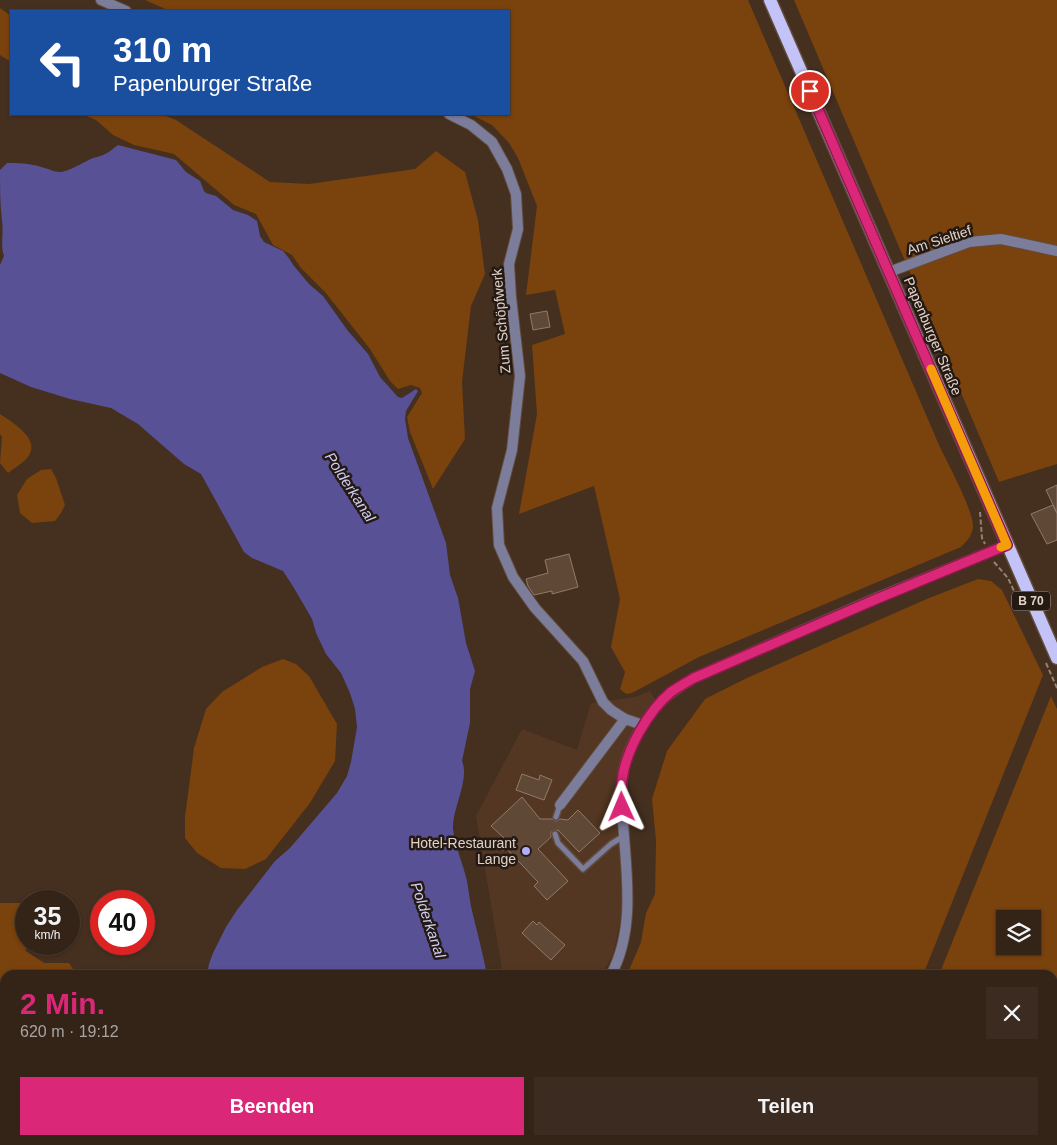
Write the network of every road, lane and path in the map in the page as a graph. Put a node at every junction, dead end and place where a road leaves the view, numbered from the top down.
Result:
1 (101, 0) edge
2 (770, 0) edge
3 (124, 10) edge
4 (451, 115) edge
5 (1057, 251) edge
6 (889, 272) junction
7 (1007, 545) junction
8 (989, 552) junction
9 (1005, 573) dead end
10 (1057, 658) edge
11 (624, 719) junction
12 (643, 725) junction
13 (560, 805) joint
14 (556, 817) dead end
15 (555, 834) dead end
16 (624, 836) junction
17 (613, 970) edge

1 - 3 street
2 - 6 main road, Papenburger Straße / B 70
4 - 11 street, Zum Schöpfwerk
5 - 6 street, Am Sieltief
6 - 7 main road, Papenburger Straße / B 70
7 - 8 street
7 - 10 main road, Papenburger Straße / B 70
8 - 9 path
8 - 12 street
11 - 12 street, Zum Schöpfwerk
11 - 13 street
12 - 16 street
13 - 14 lane
15 - 16 lane
16 - 17 street

